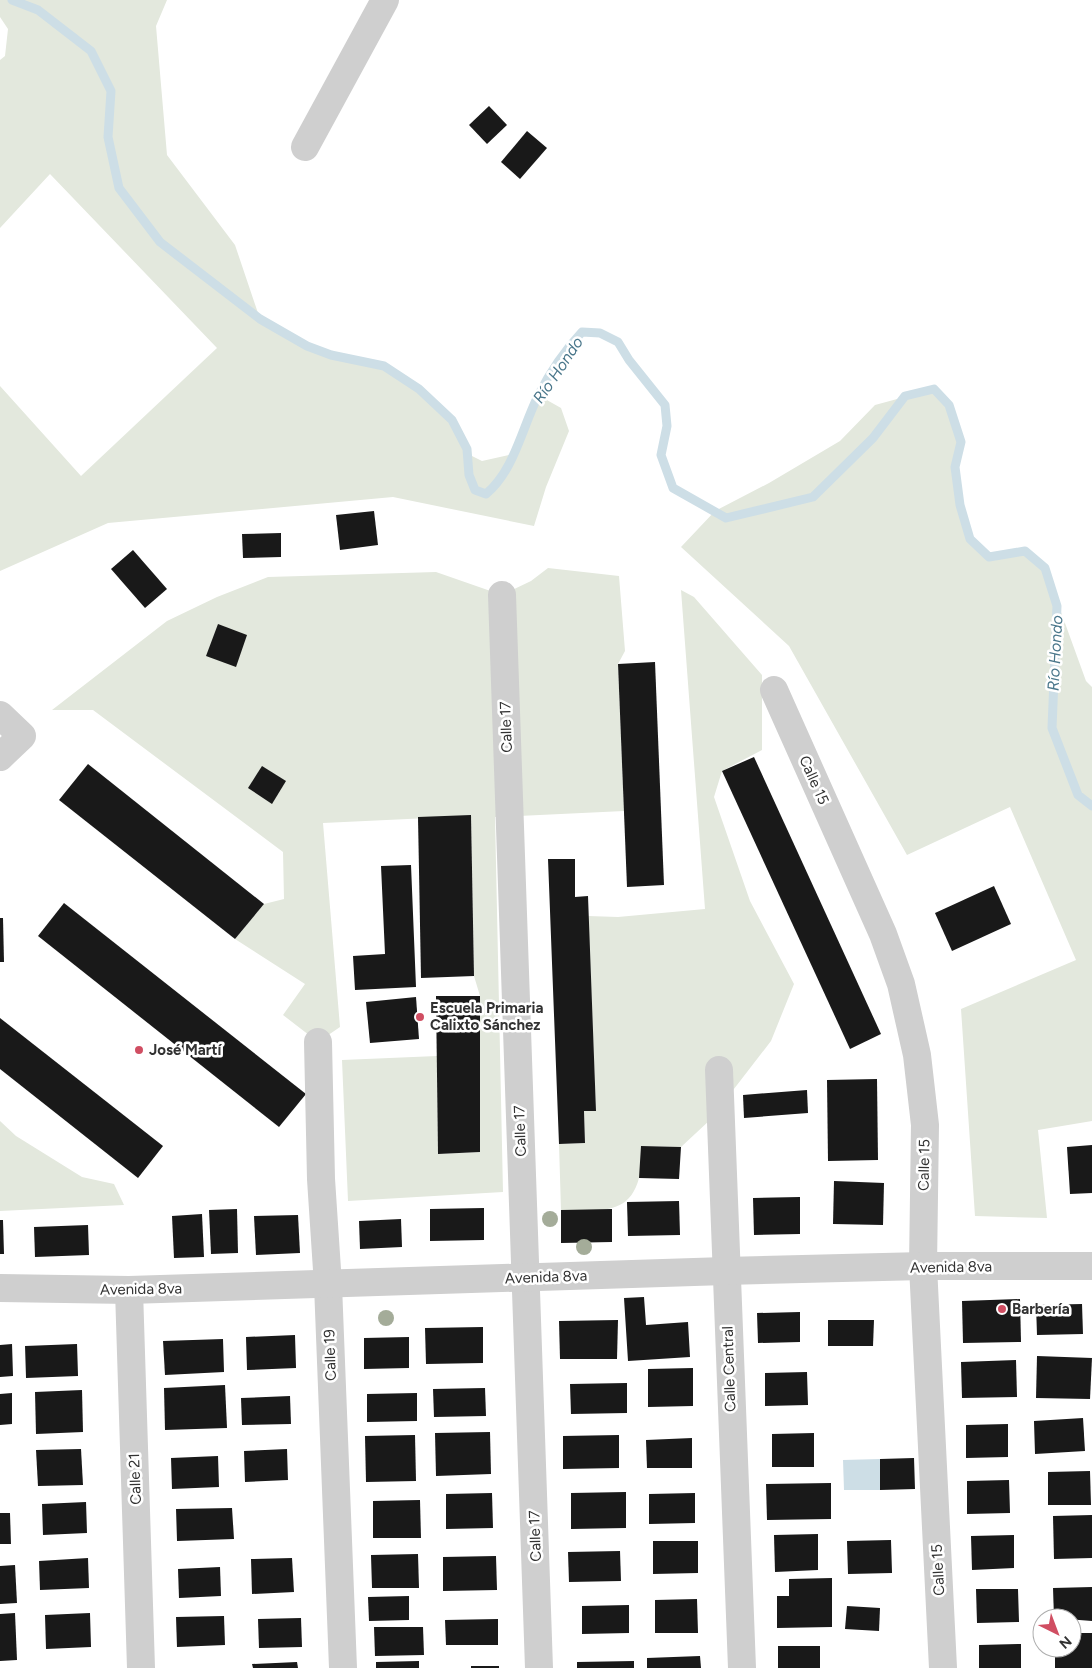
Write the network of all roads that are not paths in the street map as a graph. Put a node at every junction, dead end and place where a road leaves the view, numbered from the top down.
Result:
1 (386, 0) edge
2 (305, 147) dead end
3 (502, 595) dead end
4 (774, 690) dead end
5 (0, 715) edge
6 (0, 757) edge
7 (318, 1042) dead end
8 (719, 1070) dead end
9 (923, 1266) junction
10 (1092, 1266) edge
11 (725, 1271) junction
12 (526, 1277) junction
13 (328, 1285) junction
14 (0, 1288) edge
15 (129, 1290) junction
16 (141, 1668) edge
17 (342, 1668) edge
18 (539, 1668) edge
19 (742, 1668) edge
20 (943, 1668) edge

1 - 2 street
3 - 12 street, Calle 17
4 - 9 street, Calle 15
5 - 6 street
7 - 13 street, Calle 19
8 - 11 street, Calle Central
9 - 10 street, Avenida 8va
9 - 11 street, Avenida 8va
9 - 20 street, Calle 15
11 - 12 street, Avenida 8va
11 - 19 street, Calle Central
12 - 13 street, Avenida 8va
12 - 18 street, Calle 17
13 - 15 street, Avenida 8va
13 - 17 street, Calle 19
14 - 15 street, Avenida 8va
15 - 16 street, Calle 21

